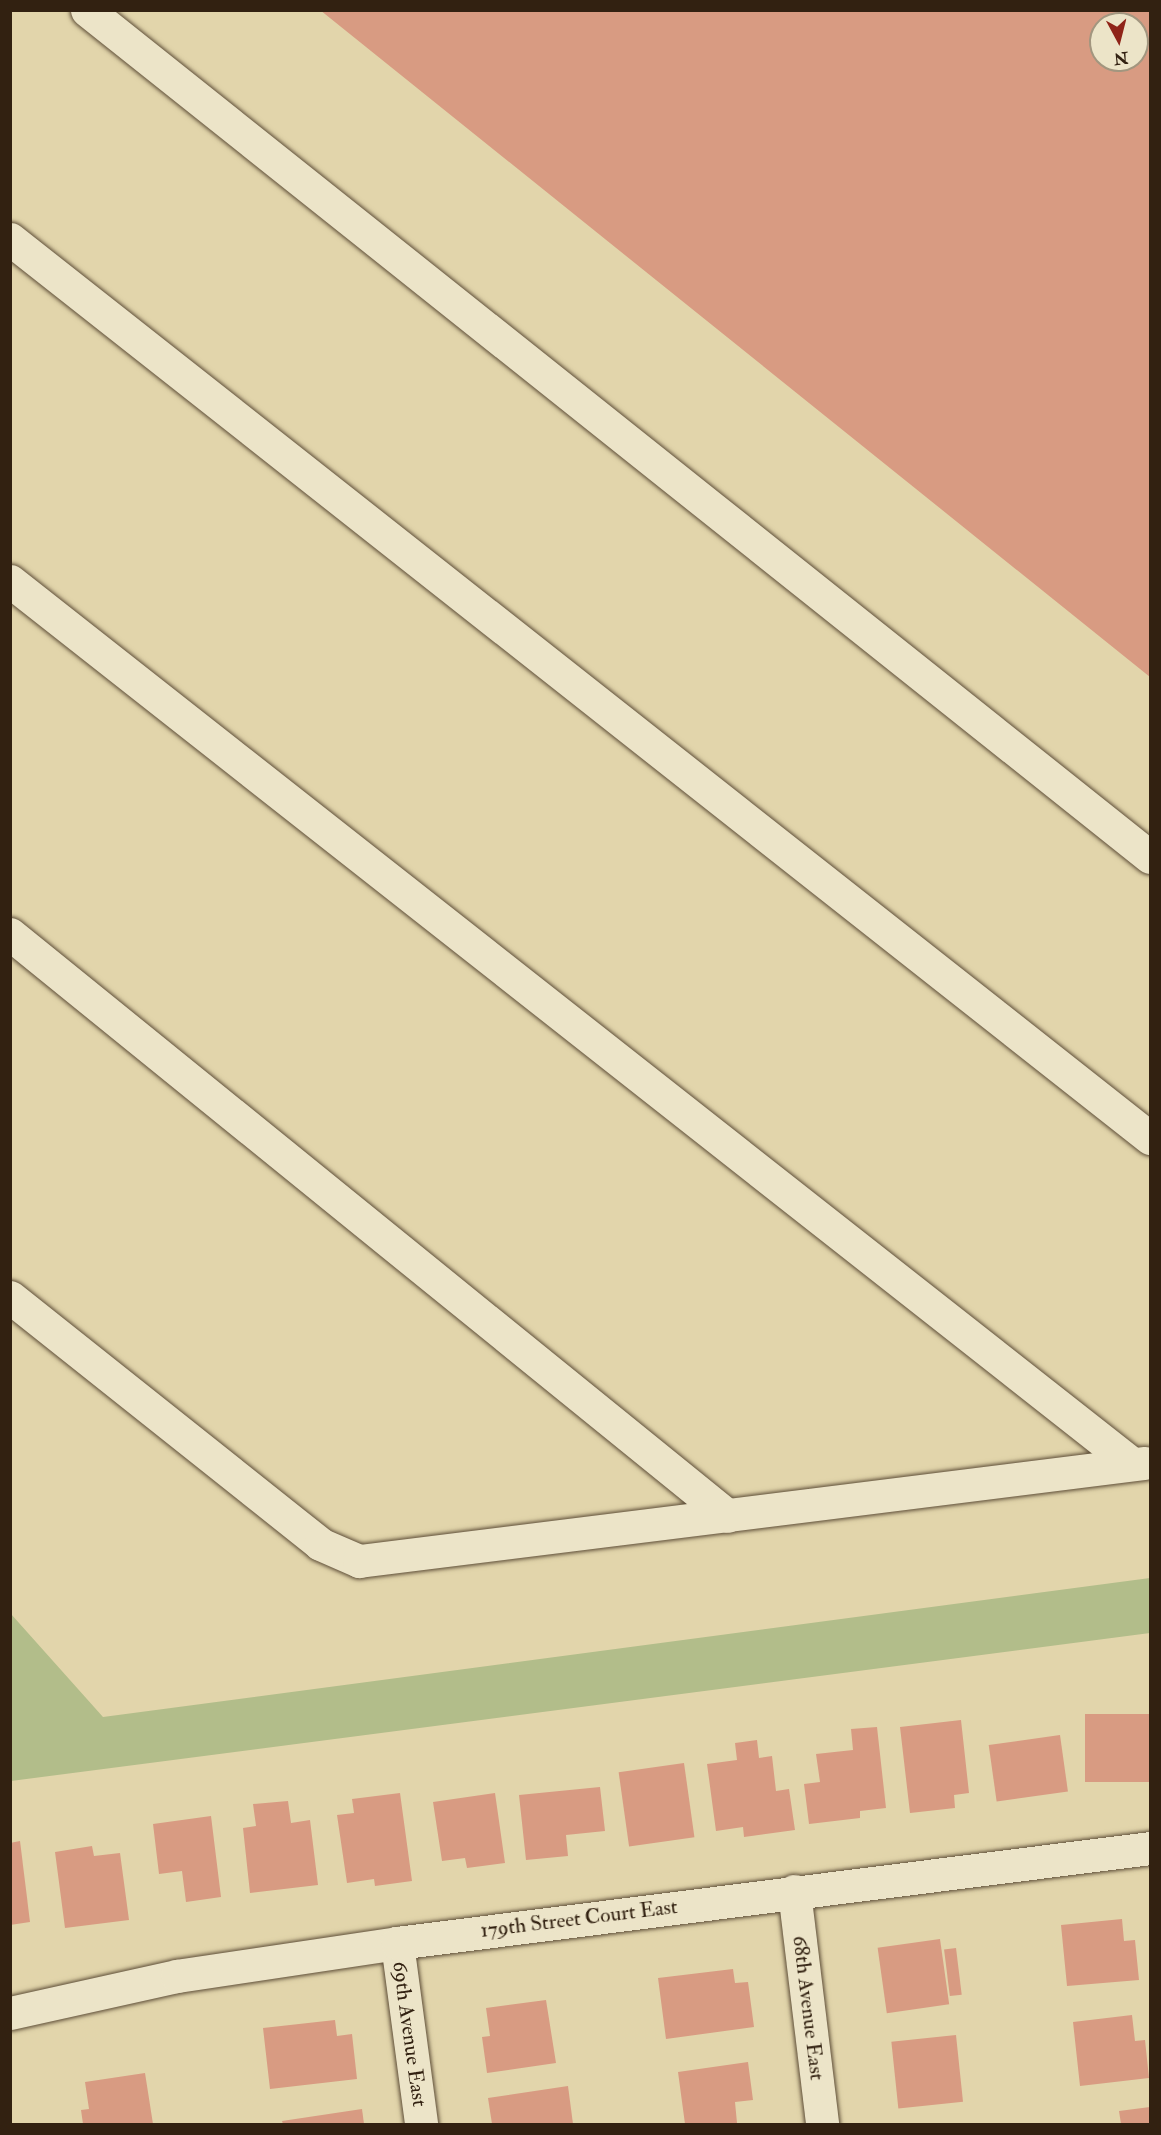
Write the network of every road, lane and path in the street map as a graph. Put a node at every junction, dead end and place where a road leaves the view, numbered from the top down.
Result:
1 (87, 10) edge
2 (10, 239) edge
3 (10, 581) edge
4 (1150, 857) edge
5 (10, 934) edge
6 (1150, 1138) edge
7 (10, 1297) edge
8 (1141, 1463) edge
9 (728, 1516) junction
10 (1150, 1848) edge
11 (794, 1891) junction
12 (397, 1943) junction
13 (10, 2013) edge
14 (421, 2124) edge
15 (822, 2124) edge

1 - 4 street
2 - 6 street
3 - 8 street
5 - 9 street
7 - 9 street
8 - 9 street
10 - 11 street, 179th Street Court East
11 - 12 street, 179th Street Court East
11 - 15 street, 68th Avenue East
12 - 13 street, 179th Street Court East
12 - 14 street, 69th Avenue East

